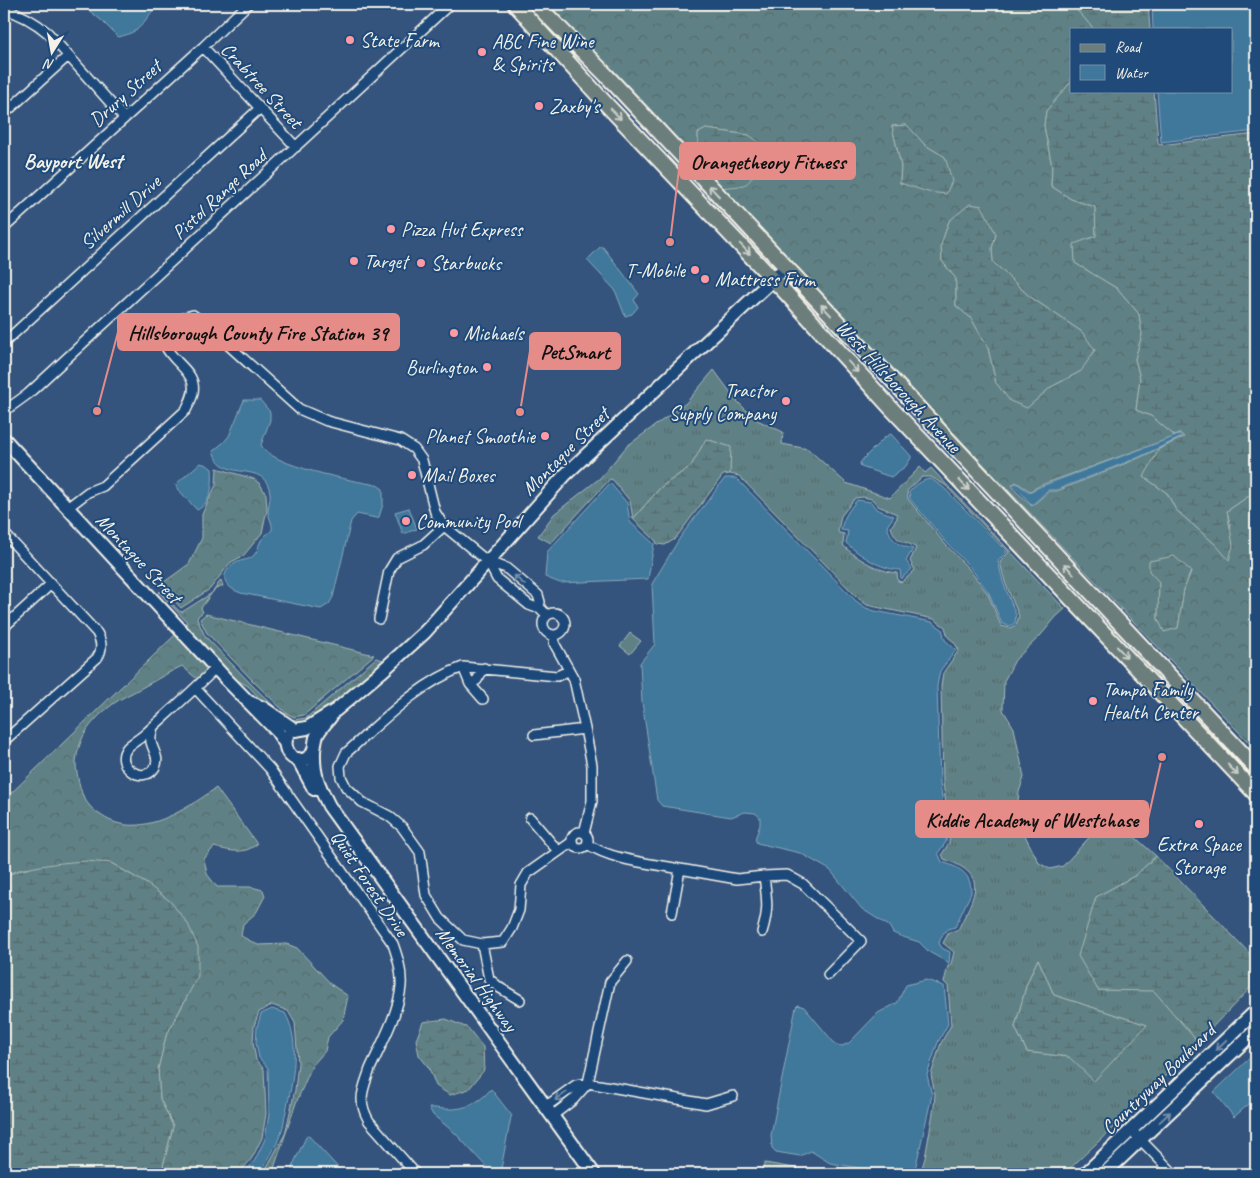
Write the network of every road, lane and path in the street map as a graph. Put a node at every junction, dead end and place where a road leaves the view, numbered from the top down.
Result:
1 (248, 4) edge
2 (450, 4) edge
3 (515, 4) edge
4 (526, 4) edge
5 (536, 4) edge
6 (4, 9) edge
7 (203, 47) junction
8 (68, 56) junction
9 (606, 75) junction
10 (259, 109) junction
11 (4, 114) edge
12 (124, 118) junction
13 (296, 147) junction
14 (4, 228) edge
15 (786, 267) junction
16 (773, 279) junction
17 (4, 340) edge
18 (10, 407) dead end
19 (4, 441) edge
20 (67, 508) junction
21 (444, 526) junction
22 (4, 533) edge
23 (488, 562) junction
24 (51, 584) junction
25 (539, 607) junction
26 (547, 615) junction
27 (379, 618) dead end
28 (4, 627) edge
29 (555, 636) junction
30 (463, 666) junction
31 (216, 668) junction
32 (484, 668) junction
33 (568, 671) junction
34 (470, 684) junction
35 (196, 689) junction
36 (483, 699) dead end
37 (249, 702) junction
38 (336, 710) junction
39 (153, 727) junction
40 (585, 729) junction
41 (295, 730) junction
42 (318, 735) joint
43 (534, 735) dead end
44 (5, 739) edge
45 (285, 743) junction
46 (314, 752) junction
47 (298, 759) junction
48 (1256, 768) edge
49 (1256, 794) edge
50 (329, 806) junction
51 (530, 818) dead end
52 (584, 833) junction
53 (572, 842) junction
54 (587, 844) junction
55 (558, 851) junction
56 (680, 869) junction
57 (764, 876) junction
58 (672, 913) dead end
59 (762, 932) dead end
60 (482, 944) junction
61 (627, 960) dead end
62 (828, 975) dead end
63 (520, 1000) dead end
64 (1256, 1011) edge
65 (1256, 1030) edge
66 (588, 1083) junction
67 (733, 1096) dead end
68 (549, 1112) junction
69 (1136, 1135) junction
70 (416, 1174) edge
71 (594, 1174) edge
72 (1085, 1174) edge
73 (1104, 1174) edge
74 (1174, 1174) edge

1 - 7 street, Drury Street
2 - 13 street, Pistol Range Road
3 -> 16 main road, West Hillsborough Avenue
4 - 9 main road
5 - 9 main road, West Hillsborough Avenue
6 - 8 street
7 - 10 street, Crabtree Street
7 - 12 street, Drury Street
8 - 11 street
8 - 12 street
15 -> 9 main road, West Hillsborough Avenue
10 - 13 street, Crabtree Street
10 - 17 street, Silvermill Drive
12 - 14 street, Drury Street
13 - 18 street, Pistol Range Road
15 - 16 street, Montague Street
48 -> 15 main road, West Hillsborough Avenue
16 - 23 street, Montague Street
16 -> 49 main road, West Hillsborough Avenue
19 - 20 street, Montague Street
20 - 21 street
20 - 31 street, Montague Street
21 - 23 street
21 - 27 street
22 - 24 street
23 - 25 street
25 -> 23 street
23 - 38 street, Montague Street
24 - 28 street
24 - 44 street
25 - 26 street
26 - 29 street
26 - 29 street
29 - 33 street
30 - 32 street
30 - 34 street
30 - 60 street
31 - 35 street
31 - 37 street, Montague Street
32 - 33 street
32 - 34 street
33 - 40 street
34 - 36 street
35 - 39 street
35 - 70 street, Quiet Forest Drive
37 - 41 street, Montague Street
37 - 45 street, Montague Street
38 - 41 street, Montague Street
38 - 42 street, Montague Street
39 - 39 street
40 - 43 street
40 - 52 street
41 - 45 street
42 - 46 street, Memorial Highway
45 - 47 street, Montague Street
46 - 47 street
46 - 50 street, Memorial Highway
47 - 50 street, Memorial Highway
50 - 68 street, Memorial Highway
51 - 55 street
52 - 53 street
52 - 54 street
53 - 54 street
53 - 55 street
54 - 56 street
55 - 60 street
56 - 57 street
56 - 58 street
57 - 59 street
57 - 62 street
60 - 63 street
61 - 66 street
64 -> 69 street, Countryway Boulevard
69 -> 65 street, Countryway Boulevard
66 - 67 street
66 - 68 street
68 - 71 street, Memorial Highway
69 - 72 street, Countryway Boulevard
69 - 73 street, Countryway Boulevard
69 - 74 street

